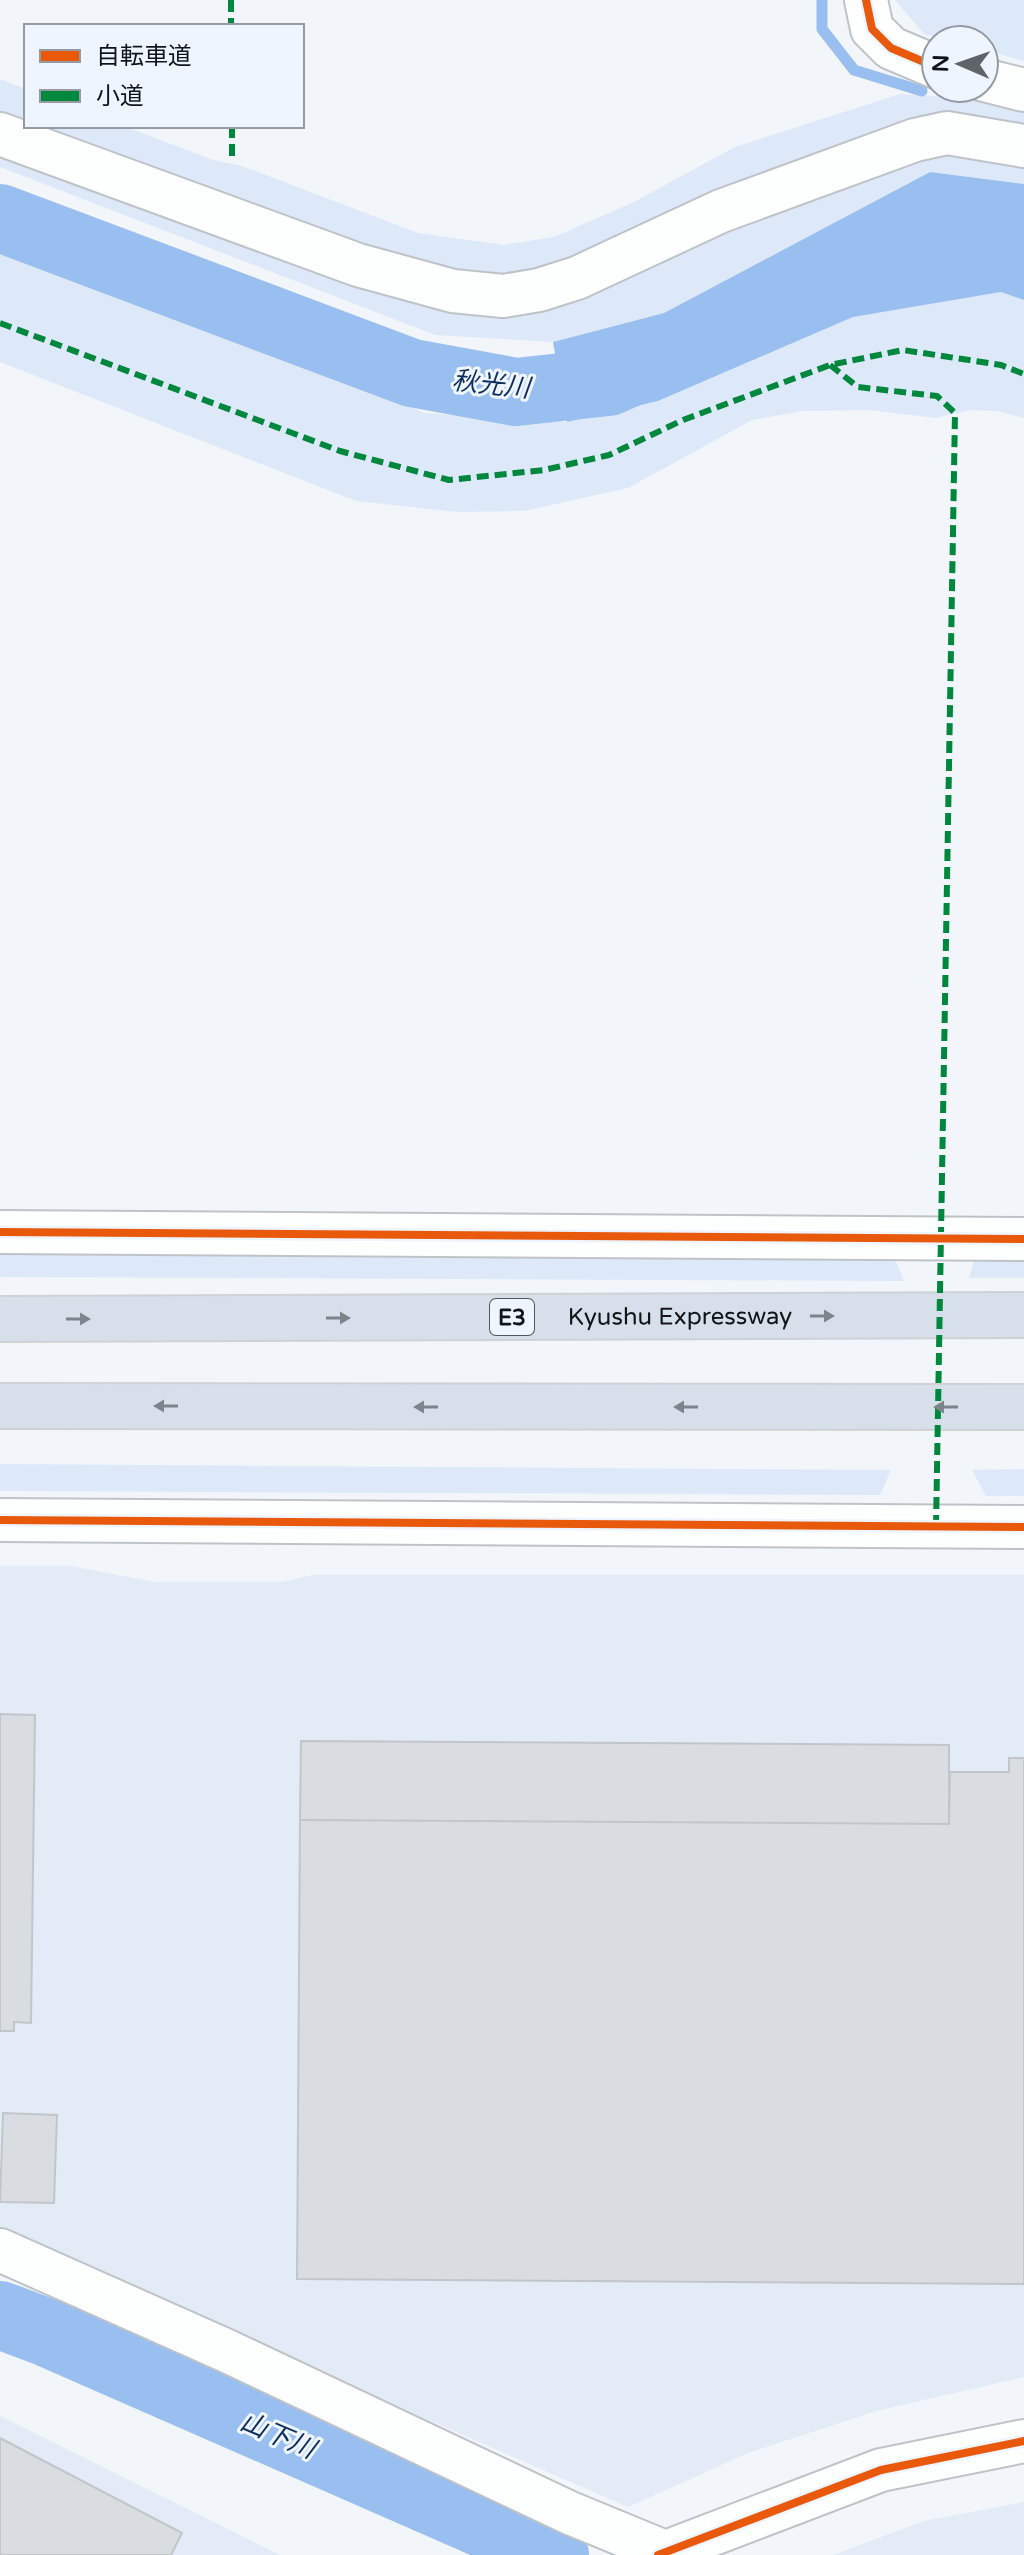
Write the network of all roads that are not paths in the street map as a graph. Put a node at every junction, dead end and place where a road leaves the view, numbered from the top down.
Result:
1 (866, 0) edge
2 (920, 60) edge
3 (1000, 84) edge
4 (1024, 90) edge
5 (0, 134) edge
6 (1024, 146) edge
7 (0, 1232) edge
8 (1024, 1239) edge
9 (1024, 1315) edge
10 (0, 1319) edge
11 (0, 1406) edge
12 (1024, 1407) edge
13 (0, 1520) edge
14 (1024, 1527) edge
15 (0, 2250) edge
16 (1024, 2441) edge
17 (665, 2554) edge

1 - 2 street
3 - 4 street
5 - 6 street
7 - 8 street
10 -> 9 highway, Kyushu Expressway / E3
12 -> 11 highway
13 - 14 street
15 - 17 street
16 - 17 street

